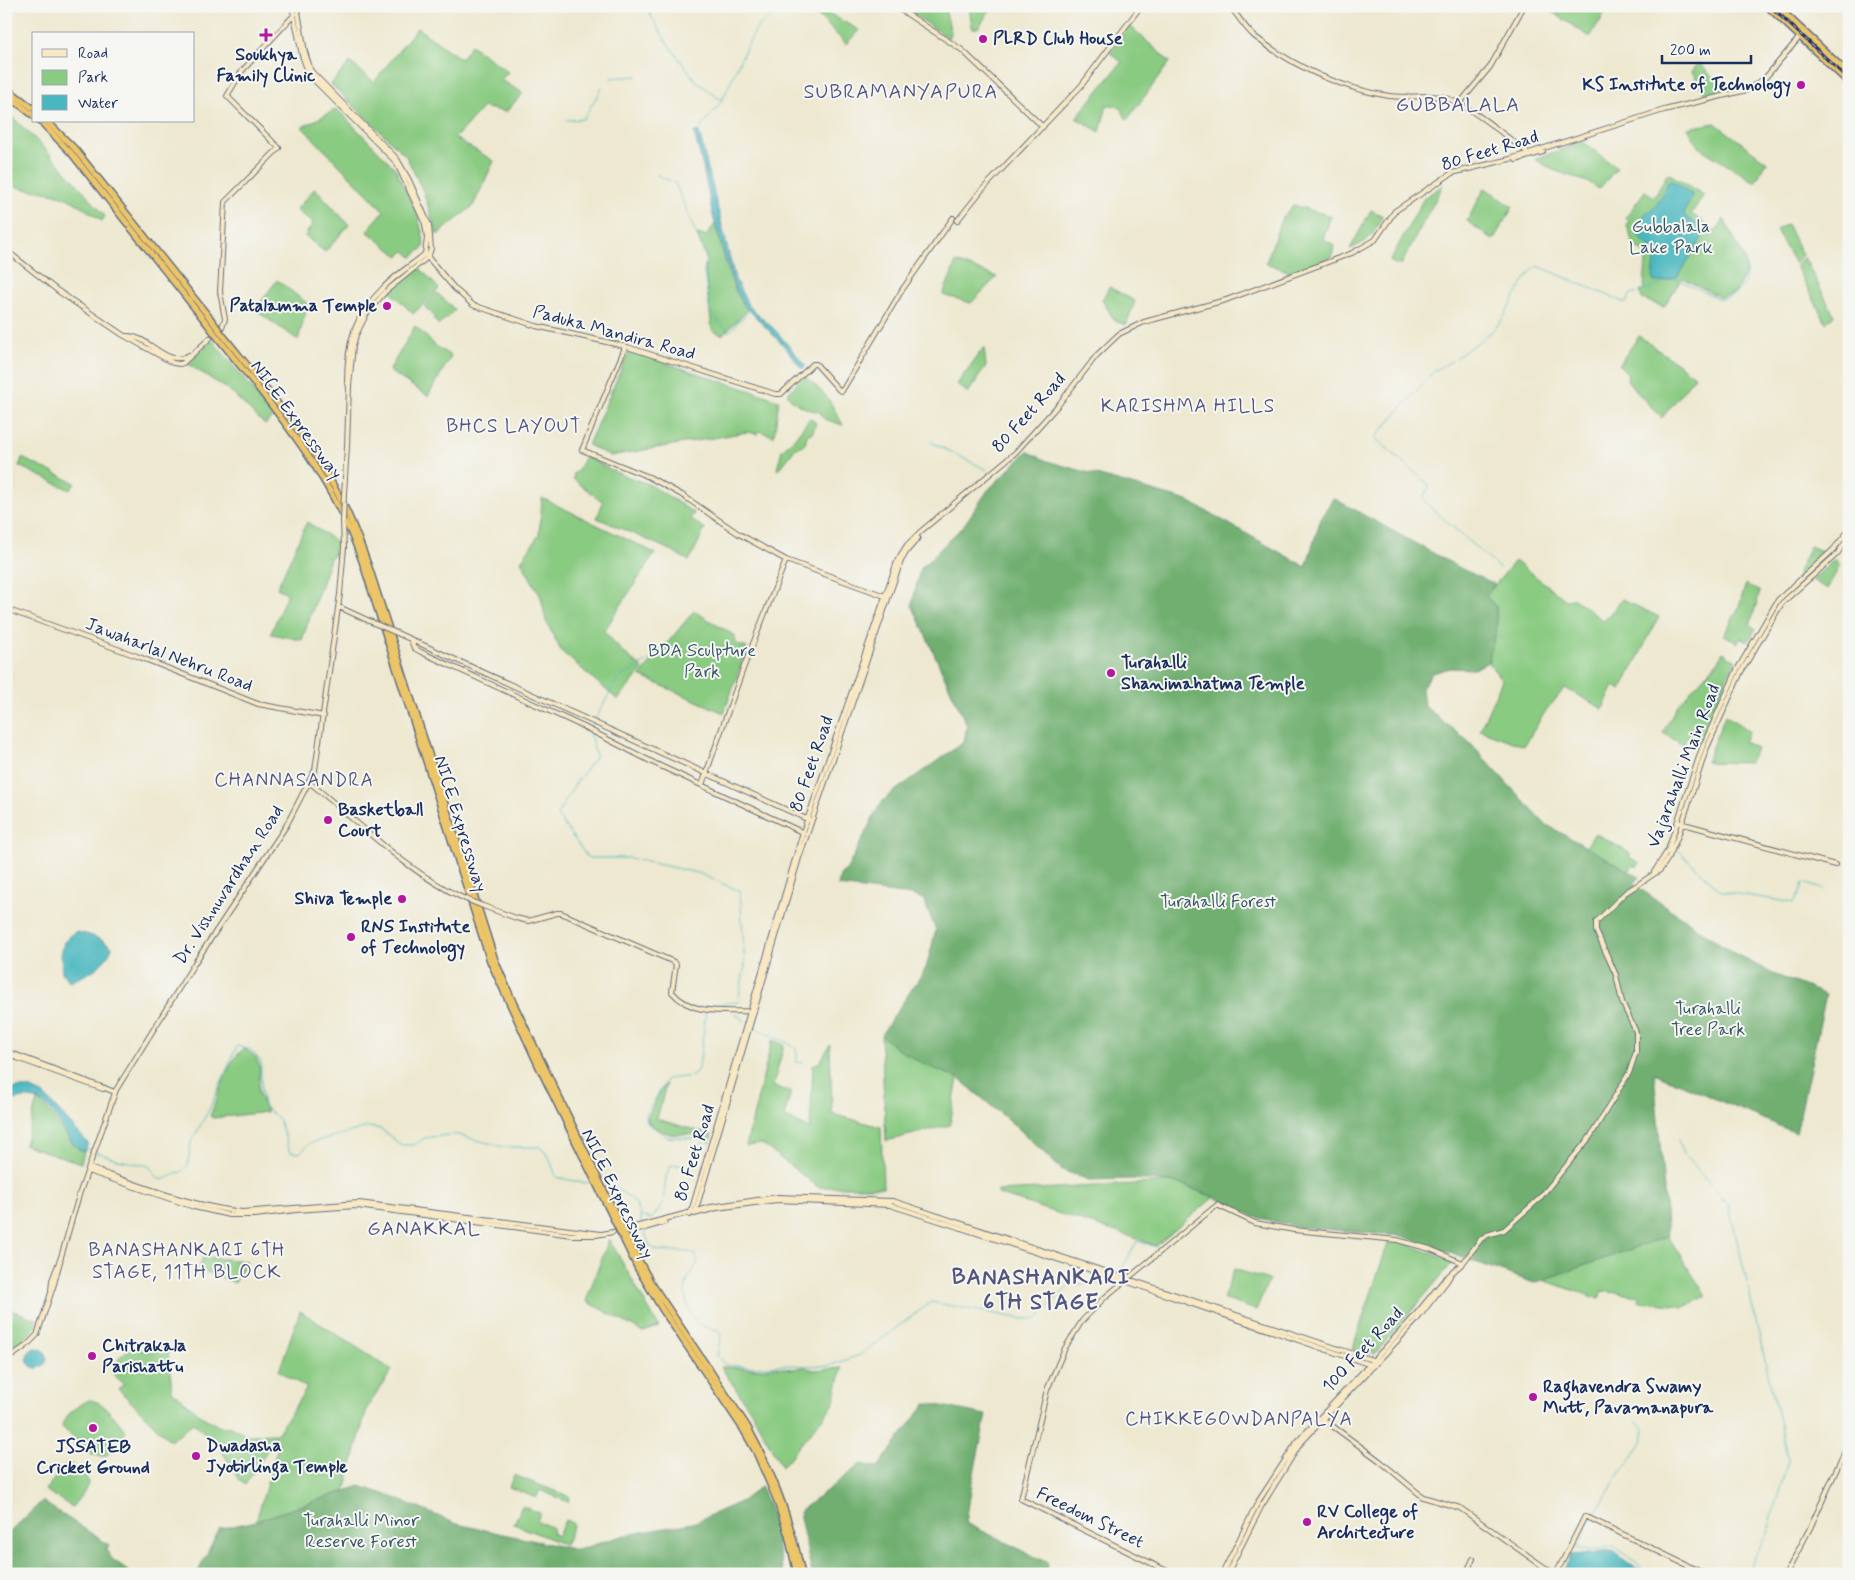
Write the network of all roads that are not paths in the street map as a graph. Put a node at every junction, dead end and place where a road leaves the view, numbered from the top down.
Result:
1 (292, 6) edge
2 (896, 6) edge
3 (1141, 6) edge
4 (1230, 6) edge
5 (1524, 6) edge
6 (1767, 6) edge
7 (1777, 6) edge
8 (296, 11) edge
9 (1805, 33) junction
10 (1801, 38) junction
11 (1849, 74) edge
12 (1849, 83) edge
13 (6, 88) edge
14 (6, 94) edge
15 (1459, 104) junction
16 (32, 108) edge
17 (1672, 109) junction
18 (32, 114) edge
19 (41, 122) edge
20 (48, 122) edge
21 (1043, 127) junction
22 (1526, 153) junction
23 (6, 250) edge
24 (426, 255) junction
25 (208, 320) junction
26 (222, 328) dead end
27 (210, 338) dead end
28 (624, 346) junction
29 (933, 522) junction
30 (1849, 530) edge
31 (1849, 537) edge
32 (786, 560) junction
33 (887, 596) junction
34 (339, 607) junction
35 (6, 609) edge
36 (411, 640) junction
37 (324, 716) junction
38 (706, 773) junction
39 (310, 783) junction
40 (702, 785) junction
41 (810, 820) junction
42 (1680, 823) junction
43 (805, 833) junction
44 (1835, 864) dead end
45 (750, 1011) junction
46 (6, 1053) edge
47 (115, 1092) junction
48 (91, 1161) junction
49 (89, 1169) junction
50 (96, 1170) junction
51 (599, 1185) junction
52 (693, 1212) junction
53 (638, 1228) dead end
54 (613, 1232) dead end
55 (601, 1234) junction
56 (1463, 1263) junction
57 (1126, 1280) junction
58 (1312, 1342) junction
59 (6, 1360) edge
60 (1375, 1361) junction
61 (1371, 1365) junction
62 (1321, 1418) junction
63 (1849, 1442) edge
64 (1473, 1559) dead end
65 (797, 1574) edge
66 (802, 1574) edge
67 (1174, 1574) edge
68 (1222, 1574) edge
69 (1227, 1574) edge
70 (1466, 1574) edge
71 (1555, 1574) edge
72 (1705, 1574) edge
73 (1786, 1574) edge

1 - 8 main road
2 - 21 main road
3 - 21 main road
4 - 15 main road
5 - 15 main road
6 - 10 highway
7 - 9 highway
8 - 24 main road
8 - 26 main road
9 - 10 main road, 80 Feet Road
9 - 11 highway
10 - 12 highway
10 - 17 main road, 80 Feet Road
13 - 16 highway
14 - 18 highway
15 - 22 main road
17 - 22 main road, 80 Feet Road
17 - 29 main road, 80 Feet Road
19 - 25 highway, NICE Expressway
20 - 25 highway, NICE Expressway
21 - 28 main road, Paduka Mandira Road
22 - 29 main road, 80 Feet Road
23 - 27 main road
24 - 28 main road, Paduka Mandira Road
24 - 34 main road, Dr. Vishnuvardhan Road, bridge
25 - 51 highway, NICE Expressway, bridge
28 - 32 main road
29 - 33 main road, 80 Feet Road
30 - 42 main road, Vajarahalli Main Road
31 - 42 main road, Vajarahalli Main Road
32 - 33 main road
32 - 38 main road
33 - 41 main road, 80 Feet Road
34 - 36 main road, bridge
34 - 37 main road, Dr. Vishnuvardhan Road
35 - 37 main road, Jawaharlal Nehru Road
36 - 38 main road
36 - 40 main road
37 - 39 main road, Dr. Vishnuvardhan Road
38 - 40 main road
38 - 41 main road
39 - 45 main road, bridge
39 - 47 main road, Dr. Vishnuvardhan Road
40 - 43 main road
41 - 43 main road, 80 Feet Road
42 - 44 main road
42 - 56 main road, Vajarahalli Main Road
43 - 45 main road, 80 Feet Road
43 - 52 main road, 80 Feet Road
45 - 52 main road, 80 Feet Road
46 - 47 main road
47 - 48 main road, Dr. Vishnuvardhan Road
48 - 49 main road, Dr. Vishnuvardhan Road
48 - 50 main road
49 - 50 main road
49 - 55 main road
49 - 59 main road, Dr. Vishnuvardhan Road
50 - 55 main road
51 - 65 highway, NICE Expressway
51 - 66 highway, NICE Expressway
52 - 53 main road
52 - 57 main road
54 - 55 main road
56 - 57 main road
56 - 60 main road, 100 Feet Road
57 - 58 main road
57 - 67 main road, Freedom Street
58 - 60 main road
58 - 61 main road
60 - 61 main road, 100 Feet Road
61 - 62 main road, 100 Feet Road
62 - 68 main road, 100 Feet Road
62 - 69 main road, 100 Feet Road
62 - 71 main road
63 - 73 main road
64 - 70 main road
71 - 72 main road

